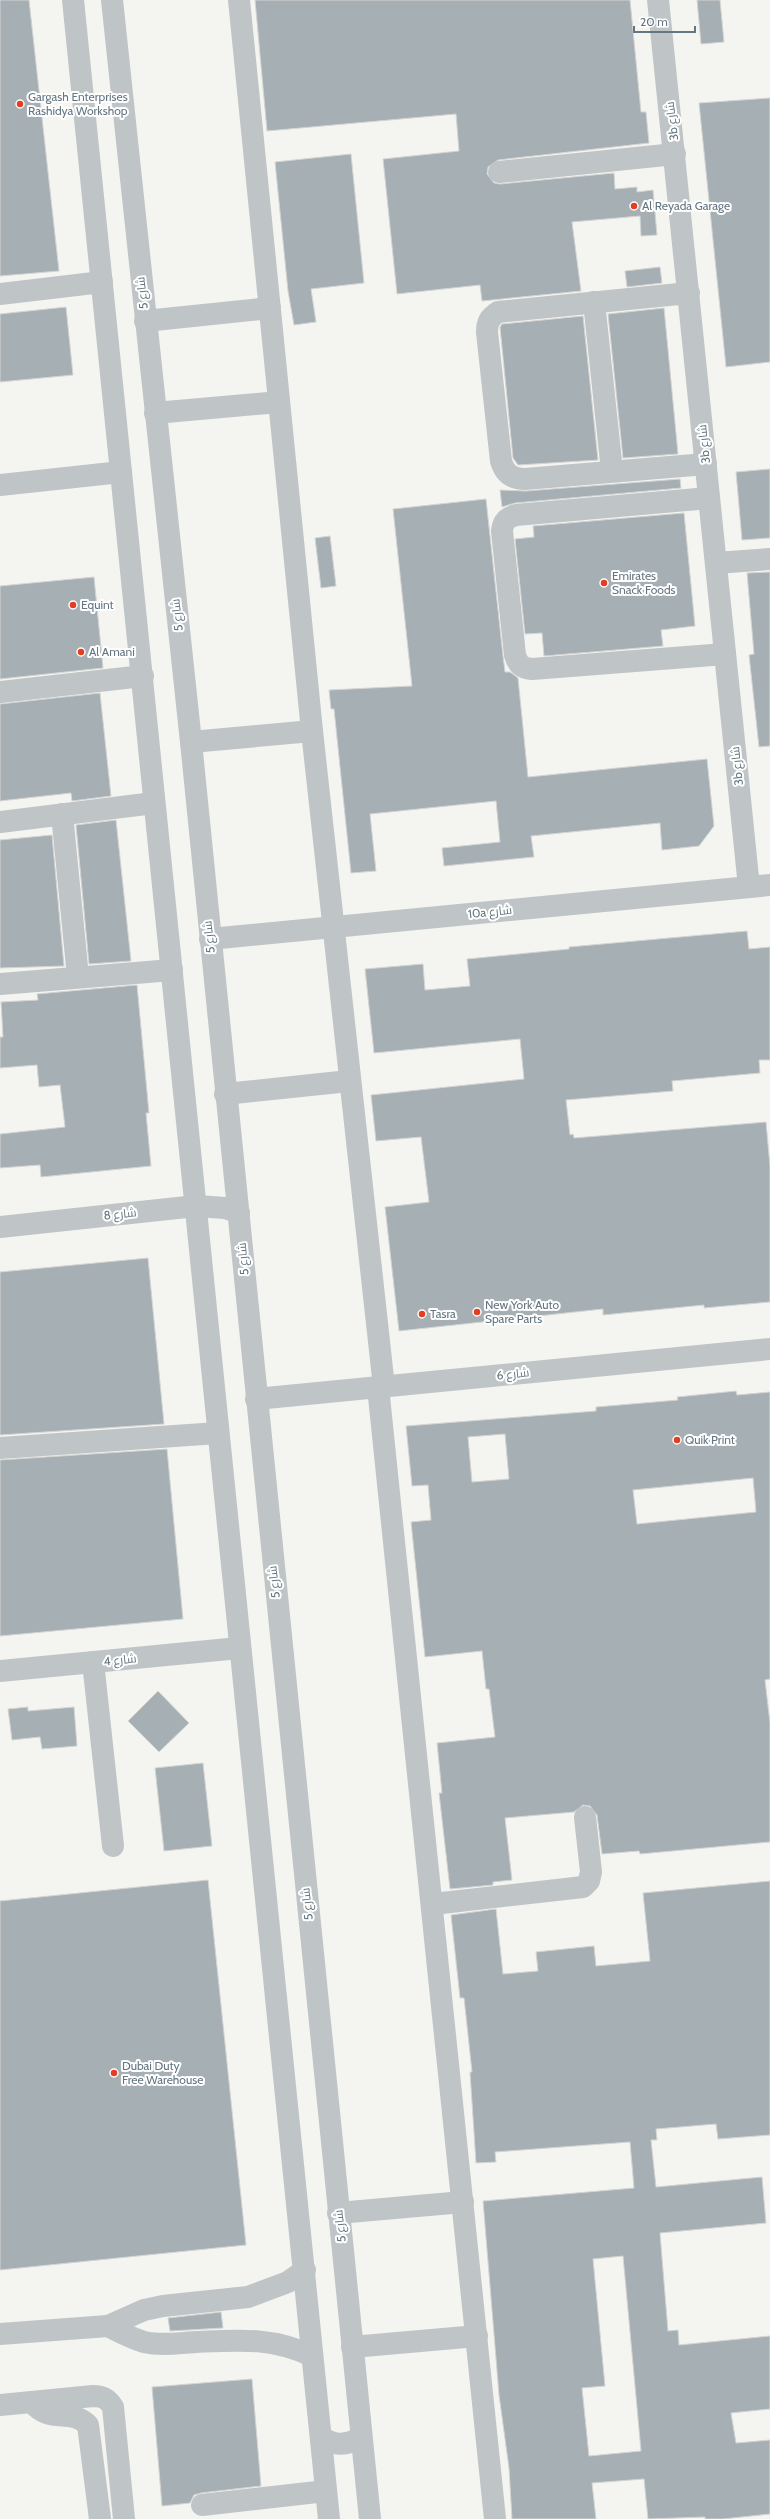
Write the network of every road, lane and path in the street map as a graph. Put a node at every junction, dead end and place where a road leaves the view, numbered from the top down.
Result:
1 (73, 0) edge
2 (112, 0) edge
3 (239, 0) edge
4 (658, 0) edge
5 (675, 154) junction
6 (499, 172) dead end
7 (102, 282) junction
8 (689, 293) junction
9 (0, 294) edge
10 (594, 302) junction
11 (270, 308) junction
12 (145, 321) junction
13 (279, 402) junction
14 (155, 413) junction
15 (706, 464) junction
16 (121, 472) junction
17 (612, 472) junction
18 (0, 485) edge
19 (709, 498) junction
20 (770, 559) edge
21 (716, 563) junction
22 (725, 654) junction
23 (143, 676) junction
24 (0, 692) edge
25 (312, 731) junction
26 (191, 742) junction
27 (154, 803) junction
28 (62, 814) junction
29 (0, 822) edge
30 (760, 886) edge
31 (332, 928) junction
32 (210, 939) junction
33 (172, 970) junction
34 (78, 977) junction
35 (0, 984) edge
36 (349, 1081) junction
37 (226, 1094) junction
38 (196, 1206) junction
39 (239, 1213) junction
40 (0, 1227) edge
41 (770, 1349) edge
42 (381, 1387) junction
43 (256, 1399) junction
44 (218, 1433) junction
45 (0, 1448) edge
46 (239, 1648) junction
47 (93, 1662) junction
48 (0, 1671) edge
49 (585, 1817) dead end
50 (113, 1846) dead end
51 (432, 1904) junction
52 (463, 2202) junction
53 (338, 2213) junction
54 (305, 2270) junction
55 (108, 2326) junction
56 (0, 2334) edge
57 (476, 2336) junction
58 (352, 2347) junction
59 (312, 2356) junction
60 (32, 2402) junction
61 (0, 2405) edge
62 (321, 2436) junction
63 (361, 2437) junction
64 (326, 2491) junction
65 (202, 2505) dead end
66 (100, 2519) edge
67 (124, 2519) edge
68 (329, 2519) edge
69 (370, 2519) edge
70 (495, 2519) edge

1 - 7 street
2 - 12 street, شارع 5
3 - 11 street
4 - 5 street, 3b شارع
5 - 6 street
5 - 8 street, 3b شارع
7 - 9 street
7 - 16 street
8 - 10 street
8 - 15 street, 3b شارع
10 - 17 street
10 - 17 street
11 - 12 street
11 - 13 street
12 - 14 street, شارع 5
13 - 14 street
13 - 25 street
14 - 26 street, شارع 5
15 - 17 street
15 - 19 street, 3b شارع
16 - 18 street
16 - 23 street
19 - 21 street, 3b شارع
19 - 22 street
20 - 21 street
21 - 22 street, 3b شارع
22 - 30 street, 3b شارع
23 - 24 street
23 - 27 street
25 - 26 street
25 - 31 street
26 - 32 street, شارع 5
27 - 28 street
27 - 33 street
28 - 29 street
28 - 34 street
30 - 31 street, 10a شارع
31 - 32 street, 10a شارع
31 - 36 street
32 - 37 street, شارع 5
33 - 34 street
33 - 38 street
34 - 35 street
36 - 37 street
36 - 42 street
37 - 39 street, شارع 5
38 - 39 street, شارع 8
38 - 40 street, شارع 8
38 - 44 street
39 - 43 street, شارع 5
41 - 42 street, شارع 6
42 - 43 street, شارع 6
42 - 51 street
43 - 53 street, شارع 5
44 - 45 street
44 - 46 street
46 - 47 street, شارع 4
46 - 54 street
47 - 48 street, شارع 4
47 - 50 street
49 - 51 street
51 - 52 street
52 - 53 street
52 - 57 street
53 - 58 street, شارع 5
54 - 55 street
54 - 59 street
55 - 56 street
55 - 59 street
57 - 58 street
57 - 70 street
58 - 63 street, شارع 5
59 - 62 street
60 - 61 street
60 - 66 street
60 - 67 street
62 - 63 street
62 - 64 street
63 - 69 street, شارع 5
64 - 65 street
64 - 68 street

